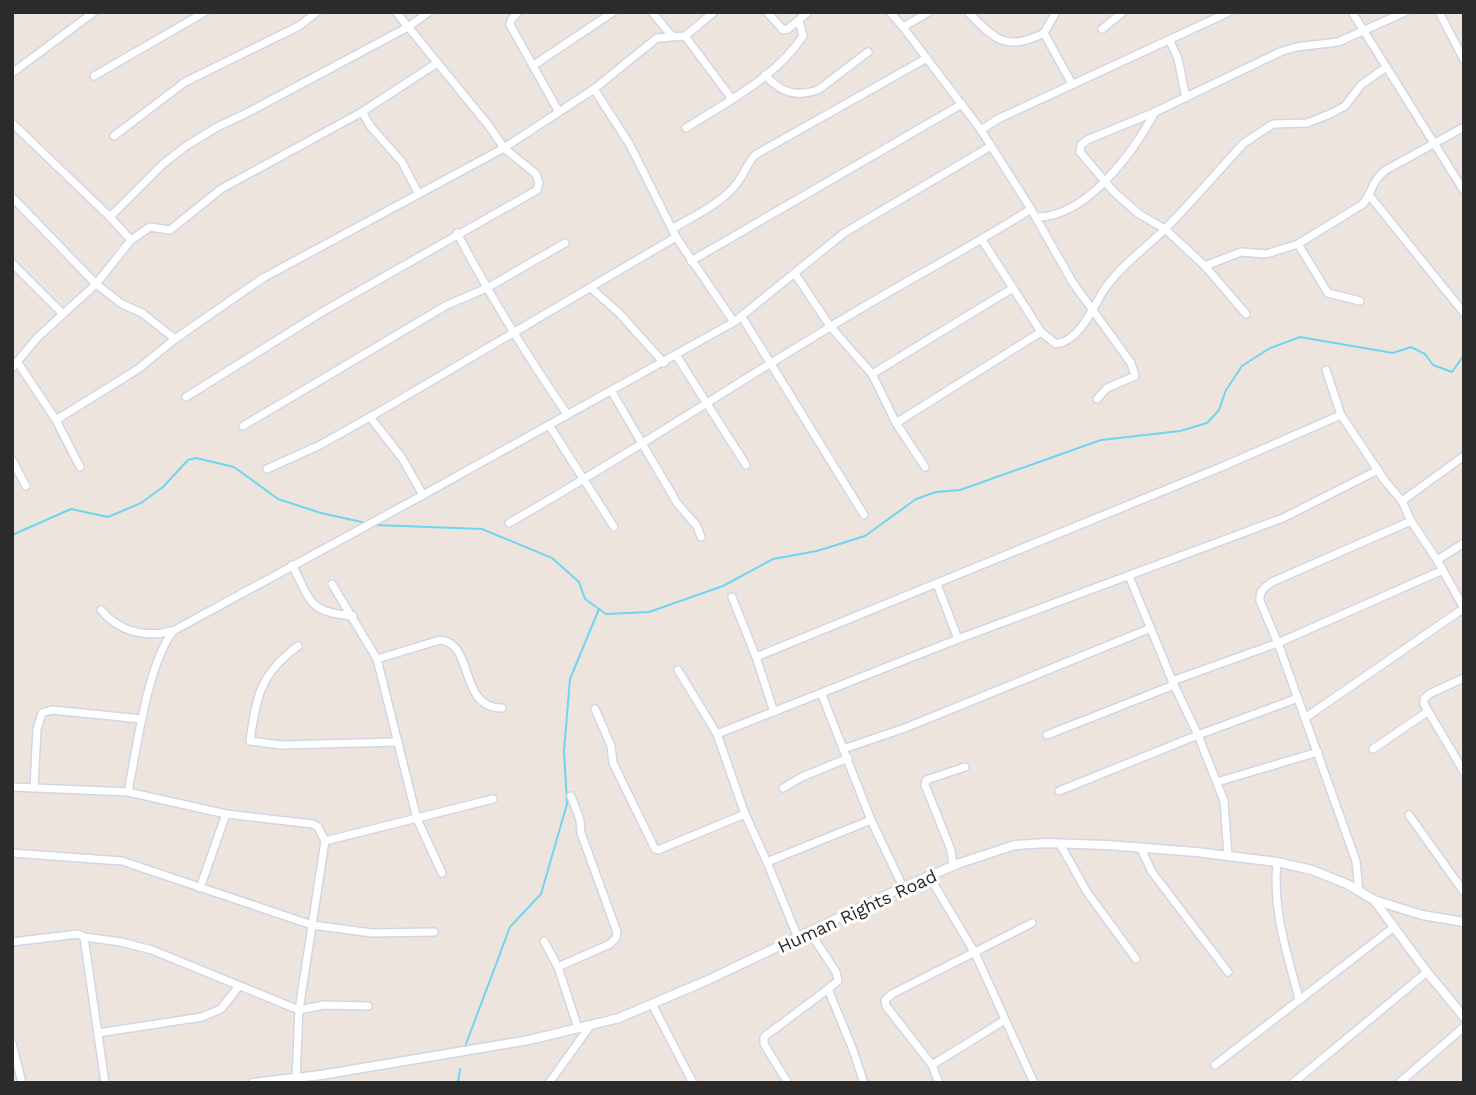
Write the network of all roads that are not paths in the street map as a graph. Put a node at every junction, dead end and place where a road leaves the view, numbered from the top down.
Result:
1 (94, 12) edge
2 (205, 12) edge
3 (317, 12) edge
4 (396, 12) edge
5 (429, 12) edge
6 (518, 12) edge
7 (613, 12) edge
8 (652, 12) edge
9 (714, 12) edge
10 (767, 12) edge
11 (808, 12) edge
12 (890, 12) edge
13 (929, 12) edge
14 (968, 12) edge
15 (1056, 12) edge
16 (1123, 12) edge
17 (1229, 12) edge
18 (1352, 12) edge
19 (1405, 12) edge
20 (1439, 12) edge
21 (799, 21) junction
22 (408, 27) junction
23 (904, 27) junction
24 (1102, 29) dead end
25 (1361, 30) junction
26 (1044, 33) junction
27 (671, 35) junction
28 (685, 36) junction
29 (1170, 41) junction
30 (868, 52) dead end
31 (927, 58) junction
32 (1464, 60) edge
33 (438, 63) junction
34 (534, 65) junction
35 (1385, 68) junction
36 (12, 72) edge
37 (765, 75) junction
38 (94, 76) dead end
39 (1072, 84) junction
40 (594, 89) junction
41 (1186, 98) junction
42 (732, 99) junction
43 (962, 104) junction
44 (362, 112) junction
45 (559, 112) junction
46 (1155, 112) junction
47 (12, 123) edge
48 (1464, 127) edge
49 (686, 128) dead end
50 (981, 130) junction
51 (114, 136) dead end
52 (1436, 144) junction
53 (991, 146) junction
54 (504, 148) junction
55 (1105, 183) junction
56 (1464, 191) edge
57 (418, 193) junction
58 (1369, 195) junction
59 (12, 197) edge
60 (1031, 209) junction
61 (110, 217) junction
62 (1035, 217) junction
63 (672, 229) junction
64 (1165, 229) junction
65 (457, 233) junction
66 (676, 237) junction
67 (131, 240) junction
68 (982, 240) junction
69 (565, 243) dead end
70 (1298, 244) junction
71 (691, 261) junction
72 (12, 263) edge
73 (1205, 266) junction
74 (795, 274) junction
75 (96, 284) junction
76 (591, 288) junction
77 (1013, 288) junction
78 (487, 289) junction
79 (1360, 301) dead end
80 (1093, 311) junction
81 (1464, 313) edge
82 (64, 314) junction
83 (1245, 314) dead end
84 (742, 317) junction
85 (734, 322) junction
86 (830, 326) junction
87 (1041, 332) junction
88 (514, 333) junction
89 (175, 339) junction
90 (676, 355) junction
91 (664, 363) junction
92 (15, 365) edge
93 (770, 365) junction
94 (1326, 370) dead end
95 (872, 374) junction
96 (612, 391) junction
97 (187, 397) dead end
98 (1097, 399) dead end
99 (705, 402) junction
100 (567, 414) junction
101 (1340, 415) junction
102 (370, 417) junction
103 (56, 420) junction
104 (896, 423) junction
105 (549, 425) junction
106 (243, 426) dead end
107 (641, 444) junction
108 (1464, 456) edge
109 (12, 460) edge
110 (746, 465) dead end
111 (80, 467) dead end
112 (925, 467) dead end
113 (267, 469) dead end
114 (1378, 470) junction
115 (583, 480) junction
116 (26, 486) dead end
117 (424, 495) junction
118 (1402, 501) junction
119 (864, 515) dead end
120 (1411, 521) junction
121 (509, 523) dead end
122 (614, 527) dead end
123 (701, 537) dead end
124 (1464, 543) edge
125 (1437, 560) junction
126 (292, 565) junction
127 (1443, 570) junction
128 (1129, 576) junction
129 (332, 584) dead end
130 (937, 584) junction
131 (732, 597) dead end
132 (1464, 608) edge
133 (101, 610) dead end
134 (353, 616) junction
135 (1151, 628) junction
136 (173, 631) junction
137 (958, 639) junction
138 (1278, 643) junction
139 (298, 646) dead end
140 (756, 657) junction
141 (377, 659) junction
142 (678, 670) dead end
143 (1464, 678) edge
144 (1173, 683) junction
145 (822, 695) junction
146 (1298, 698) junction
147 (502, 708) dead end
148 (595, 709) dead end
149 (774, 712) junction
150 (1427, 712) junction
151 (1305, 718) junction
152 (142, 719) junction
153 (717, 734) junction
154 (1198, 734) junction
155 (1047, 735) dead end
156 (398, 743) junction
157 (843, 749) junction
158 (1373, 749) dead end
159 (1318, 752) junction
160 (848, 758) junction
161 (965, 767) dead end
162 (1464, 772) edge
163 (1217, 782) junction
164 (12, 787) edge
165 (34, 788) junction
166 (783, 788) dead end
167 (1059, 791) dead end
168 (128, 792) junction
169 (571, 796) dead end
170 (493, 799) dead end
171 (226, 814) junction
172 (745, 814) junction
173 (1409, 815) dead end
174 (417, 819) junction
175 (871, 820) junction
176 (325, 841) junction
177 (1060, 844) junction
178 (1140, 849) junction
179 (12, 853) edge
180 (1228, 856) junction
181 (768, 862) junction
182 (1277, 862) junction
183 (953, 866) junction
184 (442, 873) dead end
185 (929, 876) junction
186 (903, 887) junction
187 (200, 888) junction
188 (1359, 891) junction
189 (1464, 892) edge
190 (1374, 900) junction
191 (1464, 922) edge
192 (1032, 923) dead end
193 (312, 925) junction
194 (1394, 927) junction
195 (434, 932) dead end
196 (810, 932) junction
197 (84, 937) junction
198 (798, 939) junction
199 (544, 941) dead end
200 (12, 942) edge
201 (975, 953) junction
202 (1136, 959) dead end
203 (558, 967) junction
204 (1228, 972) dead end
205 (1427, 972) junction
206 (239, 986) junction
207 (828, 989) junction
208 (1299, 999) junction
209 (652, 1004) junction
210 (368, 1006) dead end
211 (299, 1010) junction
212 (1464, 1017) edge
213 (1005, 1020) junction
214 (590, 1026) junction
215 (1464, 1027) edge
216 (578, 1028) junction
217 (99, 1033) junction
218 (12, 1044) edge
219 (932, 1065) junction
220 (1215, 1065) dead end
221 (296, 1077) junction
222 (321, 1079) edge
223 (22, 1083) edge
224 (105, 1083) edge
225 (253, 1083) edge
226 (549, 1083) edge
227 (693, 1083) edge
228 (788, 1083) edge
229 (863, 1083) edge
230 (939, 1083) edge
231 (1034, 1083) edge
232 (1293, 1083) edge
233 (1399, 1083) edge

1 - 36 street
2 - 38 street
3 - 51 street
4 - 22 street
5 - 22 street
6 - 34 street
7 - 34 street
8 - 27 street
9 - 28 street
10 - 21 street
11 - 21 street
12 - 23 street
13 - 23 street
14 - 26 street
15 - 26 street
16 - 24 street
17 - 29 street
18 - 25 street
19 - 25 street
20 - 32 street
21 - 37 street
22 - 33 street
22 - 61 street
23 - 31 street
25 - 35 street
25 - 41 street
26 - 39 street
27 - 28 street
27 - 40 street
28 - 42 street
29 - 39 street
29 - 41 street
30 - 37 street
31 - 43 street
31 - 63 street
33 - 44 street
33 - 54 street
34 - 45 street
35 - 52 street
35 - 64 street
37 - 42 street
39 - 50 street
40 - 45 street
40 - 63 street
41 - 46 street
42 - 49 street
43 - 50 street
43 - 71 street
44 - 57 street
44 - 67 street
45 - 54 street
46 - 55 street
46 - 55 street
47 - 61 street
48 - 52 street
50 - 53 street
52 - 56 street
52 - 58 street
53 - 60 street
53 - 74 street
54 - 57 street
54 - 65 street
55 - 62 street
55 - 64 street
57 - 89 street
58 - 70 street
58 - 81 street
59 - 75 street
60 - 62 street
60 - 68 street
61 - 67 street
62 - 80 street
63 - 66 street
64 - 73 street
64 - 80 street
65 - 78 street
65 - 97 street
66 - 71 street
66 - 76 street
67 - 75 street
68 - 77 street
68 - 86 street
69 - 78 street
70 - 73 street
70 - 79 street
71 - 85 street
72 - 82 street
73 - 83 street
74 - 84 street
74 - 86 street
75 - 82 street
75 - 89 street
76 - 88 street
76 - 91 street
77 - 87 street
77 - 95 street
78 - 88 street
78 - 106 street
80 - 87 street
80 - 98 street
82 - 92 street
84 - 85 street
84 - 93 street
85 - 90 street
86 - 93 street
86 - 95 street
87 - 104 street
88 - 100 street
88 - 102 street
89 - 103 street
90 - 91 street
90 - 99 street
91 - 96 street
92 - 103 street
93 - 99 street
93 - 119 street
94 - 101 street
95 - 104 street
96 - 100 street
96 - 107 street
99 - 107 street
99 - 110 street
100 - 105 street
101 - 114 street
101 - 130 street
102 - 113 street
102 - 117 street
103 - 111 street
104 - 112 street
105 - 115 street
105 - 117 street
107 - 115 street
107 - 123 street
108 - 118 street
109 - 116 street
114 - 118 street
114 - 128 street
115 - 121 street
115 - 122 street
117 - 126 street
118 - 120 street
120 - 125 street
120 - 138 street
124 - 125 street
125 - 127 street
126 - 134 street
126 - 136 street
127 - 132 street
127 - 138 street
128 - 135 street
128 - 137 street
129 - 134 street
130 - 137 street
130 - 140 street
131 - 140 street
132 - 151 street
133 - 136 street
134 - 141 street
135 - 144 street
135 - 157 street
136 - 152 street
137 - 145 street
138 - 144 street
138 - 146 street
139 - 156 street
140 - 149 street
141 - 147 street
141 - 156 street
142 - 153 street
143 - 150 street
144 - 154 street
144 - 155 street
145 - 149 street
145 - 157 street
146 - 151 street
146 - 154 street
148 - 172 street
149 - 153 street
150 - 158 street
150 - 162 street
151 - 159 street
152 - 165 street
152 - 168 street
153 - 172 street
154 - 163 street
154 - 167 street
156 - 174 street
157 - 160 street
159 - 163 street
159 - 188 street
160 - 166 street
160 - 175 street
161 - 183 street
163 - 180 street
164 - 165 street
165 - 168 street
168 - 171 street
169 - 203 street
170 - 174 street
171 - 176 street
171 - 187 street
172 - 181 street
173 - 189 street
174 - 176 street
174 - 184 street
175 - 181 street
175 - 186 street
176 - 193 street
177 - 178 street, Human Rights Road
177 - 183 street, Human Rights Road
177 - 202 street
178 - 180 street, Human Rights Road
178 - 204 street
179 - 187 street
180 - 182 street, Human Rights Road
181 - 198 street
182 - 188 street, Human Rights Road
182 - 208 street
183 - 185 street, Human Rights Road
185 - 186 street, Human Rights Road
185 - 201 street
186 - 196 street, Human Rights Road
187 - 193 street
188 - 190 street, Human Rights Road
190 - 191 street, Human Rights Road
190 - 194 street
192 - 201 street
193 - 195 street
193 - 211 street
194 - 205 street
194 - 208 street
196 - 198 street, Human Rights Road
196 - 207 street
197 - 200 street
197 - 206 street
197 - 217 street
198 - 209 street, Human Rights Road
199 - 203 street
201 - 213 street
201 - 219 street
203 - 216 street
205 - 212 street
205 - 232 street
206 - 211 street
206 - 217 street
207 - 228 street
207 - 229 street
208 - 220 street
209 - 214 street, Human Rights Road
209 - 227 street
210 - 211 street
211 - 221 street
213 - 219 street
213 - 231 street
214 - 216 street, Human Rights Road
214 - 226 street
215 - 233 street
216 - 222 street, Human Rights Road
217 - 224 street
218 - 223 street
219 - 230 street
221 - 222 street, Human Rights Road
221 - 225 street, Human Rights Road

